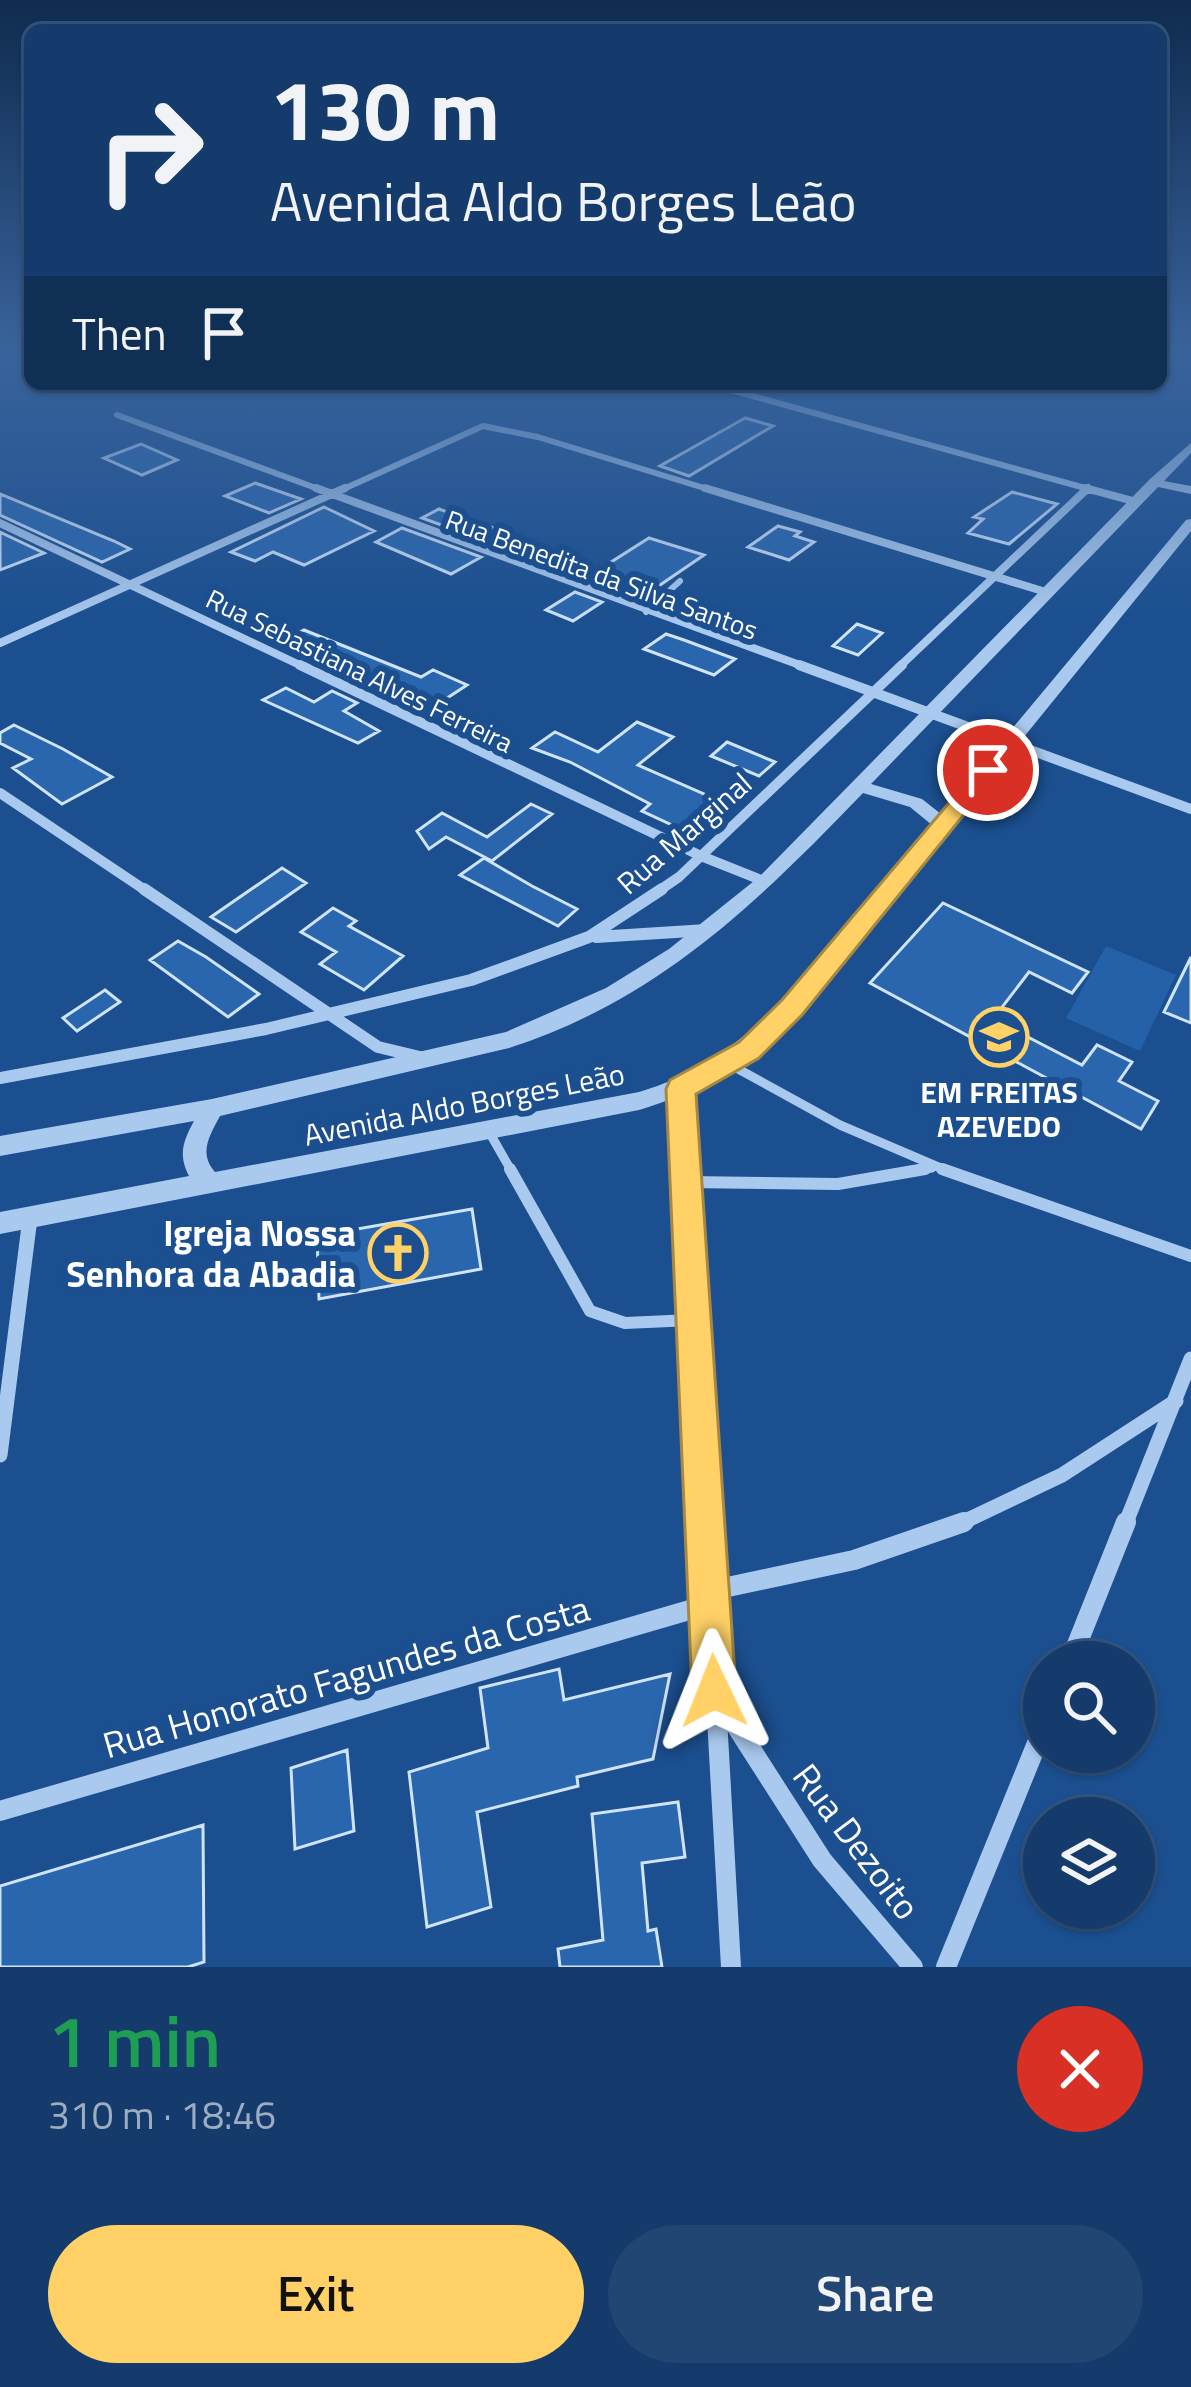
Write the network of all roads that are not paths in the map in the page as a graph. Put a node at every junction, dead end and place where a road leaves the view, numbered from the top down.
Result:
1 (182, 440) edge
2 (446, 440) edge
3 (533, 440) edge
4 (912, 440) edge
5 (1191, 446) edge
6 (1174, 464) junction
7 (1191, 470) edge
8 (1154, 482) junction
9 (1088, 488) junction
10 (1191, 490) edge
11 (324, 494) junction
12 (1133, 500) junction
13 (0, 523) edge
14 (1191, 523) edge
15 (997, 578) junction
16 (680, 580) dead end
17 (130, 584) junction
18 (1049, 593) junction
19 (646, 612) junction
20 (0, 643) edge
21 (872, 694) junction
22 (932, 715) junction
23 (1011, 742) junction
24 (861, 787) junction
25 (0, 793) edge
26 (1191, 809) edge
27 (944, 825) junction
28 (700, 856) junction
29 (766, 882) junction
30 (712, 930) junction
31 (589, 938) junction
32 (331, 1013) junction
33 (433, 1060) junction
34 (729, 1064) junction
35 (0, 1078) edge
36 (681, 1089) junction
37 (212, 1108) junction
38 (488, 1130) junction
39 (0, 1146) edge
40 (932, 1168) junction
41 (683, 1182) junction
42 (212, 1184) junction
43 (30, 1218) junction
44 (0, 1223) edge
45 (1191, 1256) edge
46 (692, 1320) junction
47 (1191, 1359) edge
48 (1176, 1401) junction
49 (0, 1455) edge
50 (710, 1597) junction
51 (1079, 1641) edge
52 (714, 1691) junction
53 (1025, 1773) edge
54 (0, 1811) edge
55 (731, 1967) edge
56 (913, 1967) edge
57 (946, 1967) edge

1 - 11 street, Rua Benedita da Silva Santos
2 - 11 street
3 - 15 street
4 - 9 street
5 - 6 street, Avenida Aldo Borges Leão
6 - 7 street
6 - 8 street, Avenida Aldo Borges Leão
8 - 10 street
8 - 12 street, Avenida Aldo Borges Leão
9 - 12 street
9 - 15 street, Rua Marginal
11 - 17 street
11 - 19 street, Rua Benedita da Silva Santos
12 - 18 street, Avenida Aldo Borges Leão
13 - 17 street, Rua Sebastiana Alves Ferreira
14 - 23 street, Avenida Aldo Borges Leão
15 - 18 street
15 - 21 street, Rua Marginal
16 - 19 lane
17 - 20 street
17 - 28 street, Rua Sebastiana Alves Ferreira
18 - 22 street, Avenida Aldo Borges Leão
19 - 21 street, Rua Benedita da Silva Santos
21 - 22 street, Rua Benedita da Silva Santos
21 - 28 street, Rua Marginal
22 - 23 street, Rua Benedita da Silva Santos
22 - 24 street, Avenida Aldo Borges Leão
23 - 26 street, Rua Benedita da Silva Santos
23 - 27 street, Avenida Aldo Borges Leão
24 - 27 street
24 - 29 street, Avenida Aldo Borges Leão
25 - 32 street
27 - 34 street, Avenida Aldo Borges Leão
28 - 29 street, Rua Sebastiana Alves Ferreira
28 - 31 street, Rua Marginal
29 - 30 street, Avenida Aldo Borges Leão
30 - 31 street
30 - 33 street, Avenida Aldo Borges Leão
31 - 32 street, Rua Marginal
32 - 33 street
32 - 35 street, Rua Marginal
33 - 37 street, Avenida Aldo Borges Leão
34 - 36 street, Avenida Aldo Borges Leão
34 - 40 lane
36 - 38 street, Avenida Aldo Borges Leão
36 - 41 street
37 - 39 street, Avenida Aldo Borges Leão
37 - 42 street
38 - 42 street, Avenida Aldo Borges Leão
38 - 46 lane
40 - 41 lane
40 - 45 lane
41 - 46 street
42 - 43 street, Avenida Aldo Borges Leão
43 - 44 street, Avenida Aldo Borges Leão
43 - 49 street
46 - 50 street
47 - 48 street
48 - 50 street, Rua Honorato Fagundes da Costa
48 - 51 street
50 - 52 street
50 - 54 street, Rua Honorato Fagundes da Costa
52 - 55 street
52 - 56 street, Rua Dezoito
53 - 57 street

